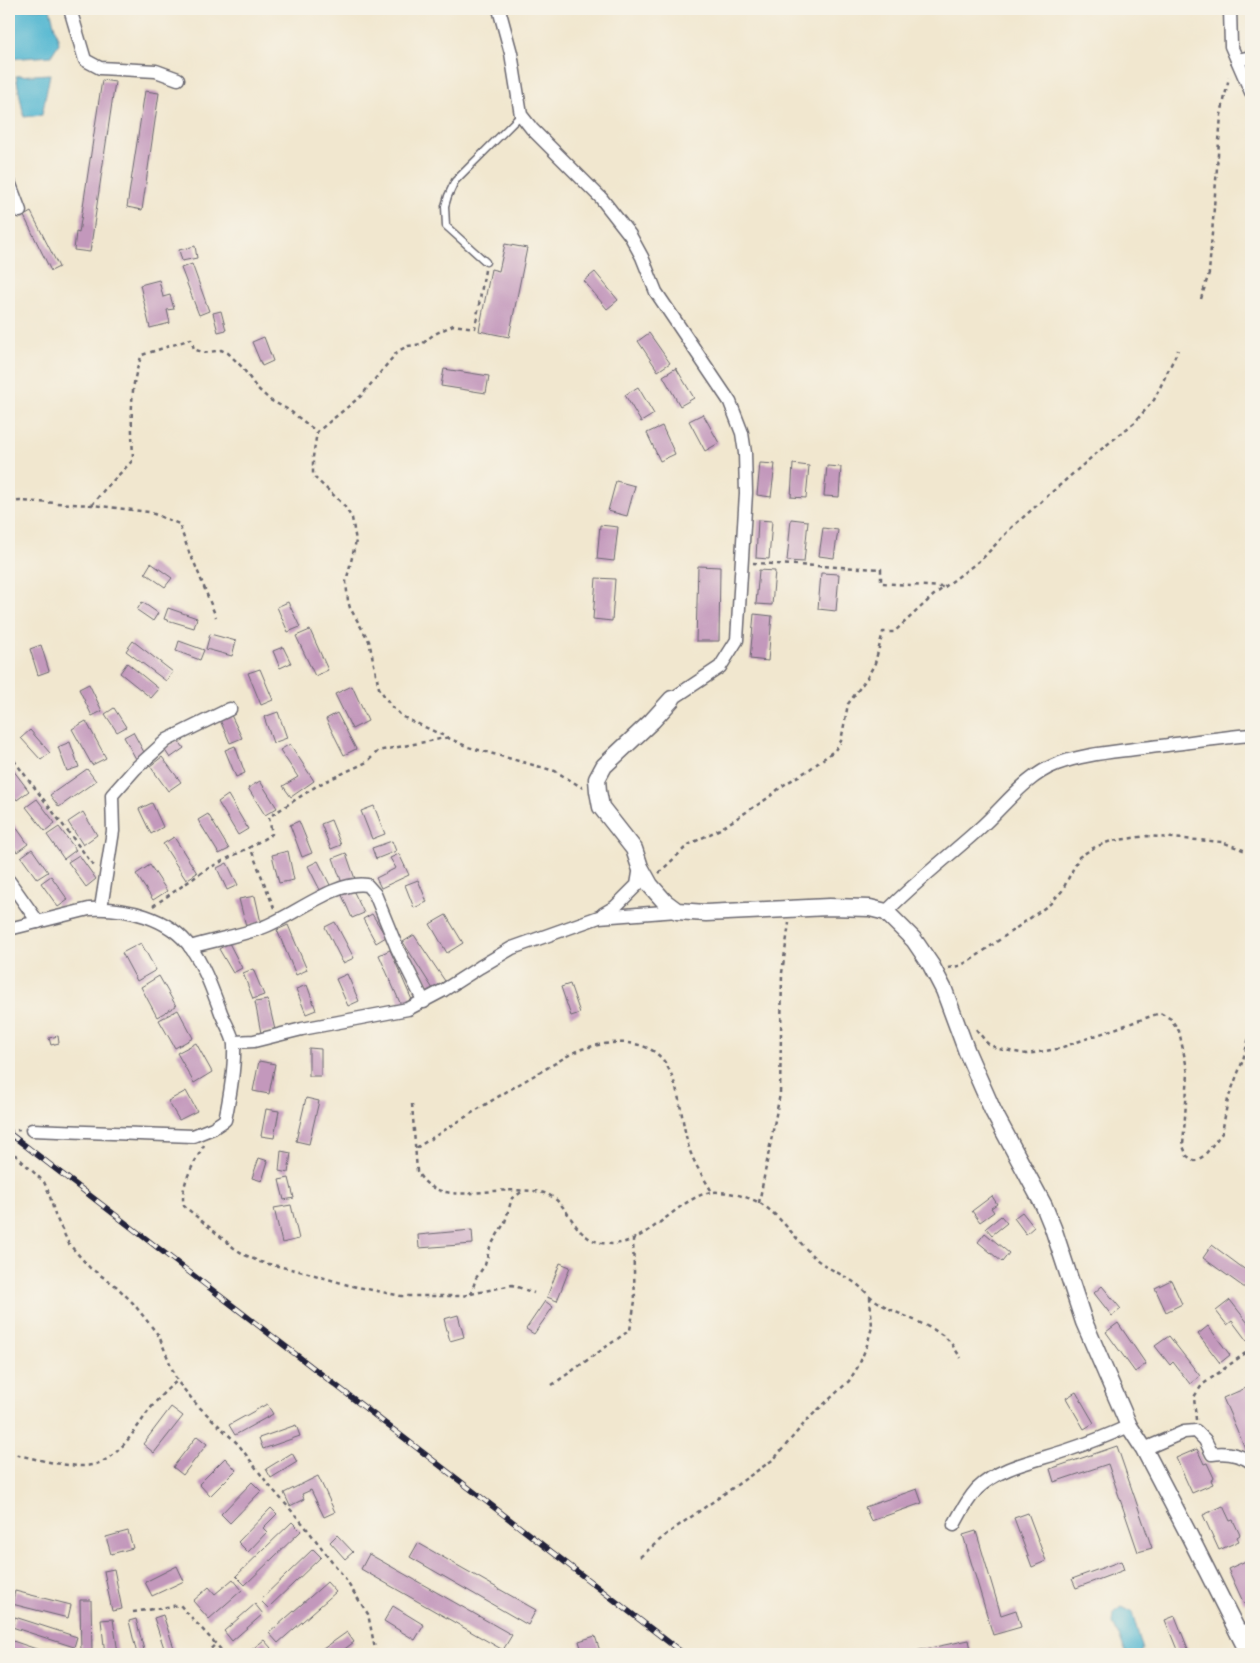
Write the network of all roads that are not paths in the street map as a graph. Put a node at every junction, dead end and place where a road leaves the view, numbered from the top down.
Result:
1 (70, 9) edge
2 (499, 9) edge
3 (1230, 9) edge
4 (1251, 58) edge
5 (1237, 60) junction
6 (178, 79) dead end
7 (1251, 92) edge
8 (522, 114) junction
9 (9, 182) edge
10 (20, 211) dead end
11 (486, 262) road end
12 (672, 699) joint
13 (230, 709) dead end
14 (1251, 735) edge
15 (643, 873) junction
16 (9, 881) edge
17 (101, 908) junction
18 (677, 911) junction
19 (886, 912) junction
20 (599, 917) junction
21 (38, 922) junction
22 (9, 929) edge
23 (190, 947) junction
24 (424, 1002) junction
25 (234, 1042) junction
26 (32, 1130) dead end
27 (1129, 1426) junction
28 (1144, 1449) junction
29 (1251, 1462) edge
30 (954, 1525) dead end
31 (1245, 1631) edge
32 (1249, 1654) edge

1 - 6 street
2 - 8 street
3 - 5 street
4 - 5 street
5 - 7 street
8 - 11 lane
8 - 12 street
9 - 10 street
12 - 15 street
13 - 17 street
14 - 19 street
15 - 18 street
15 - 20 street
16 - 21 street
17 - 21 street
17 - 23 street
18 - 19 street
18 - 20 street
19 - 27 street
20 - 24 street
21 - 22 street
23 - 24 street
23 - 25 street
24 - 25 street
25 - 26 street
27 - 28 street
27 - 30 street
28 - 29 street
28 - 31 street
31 - 32 street

